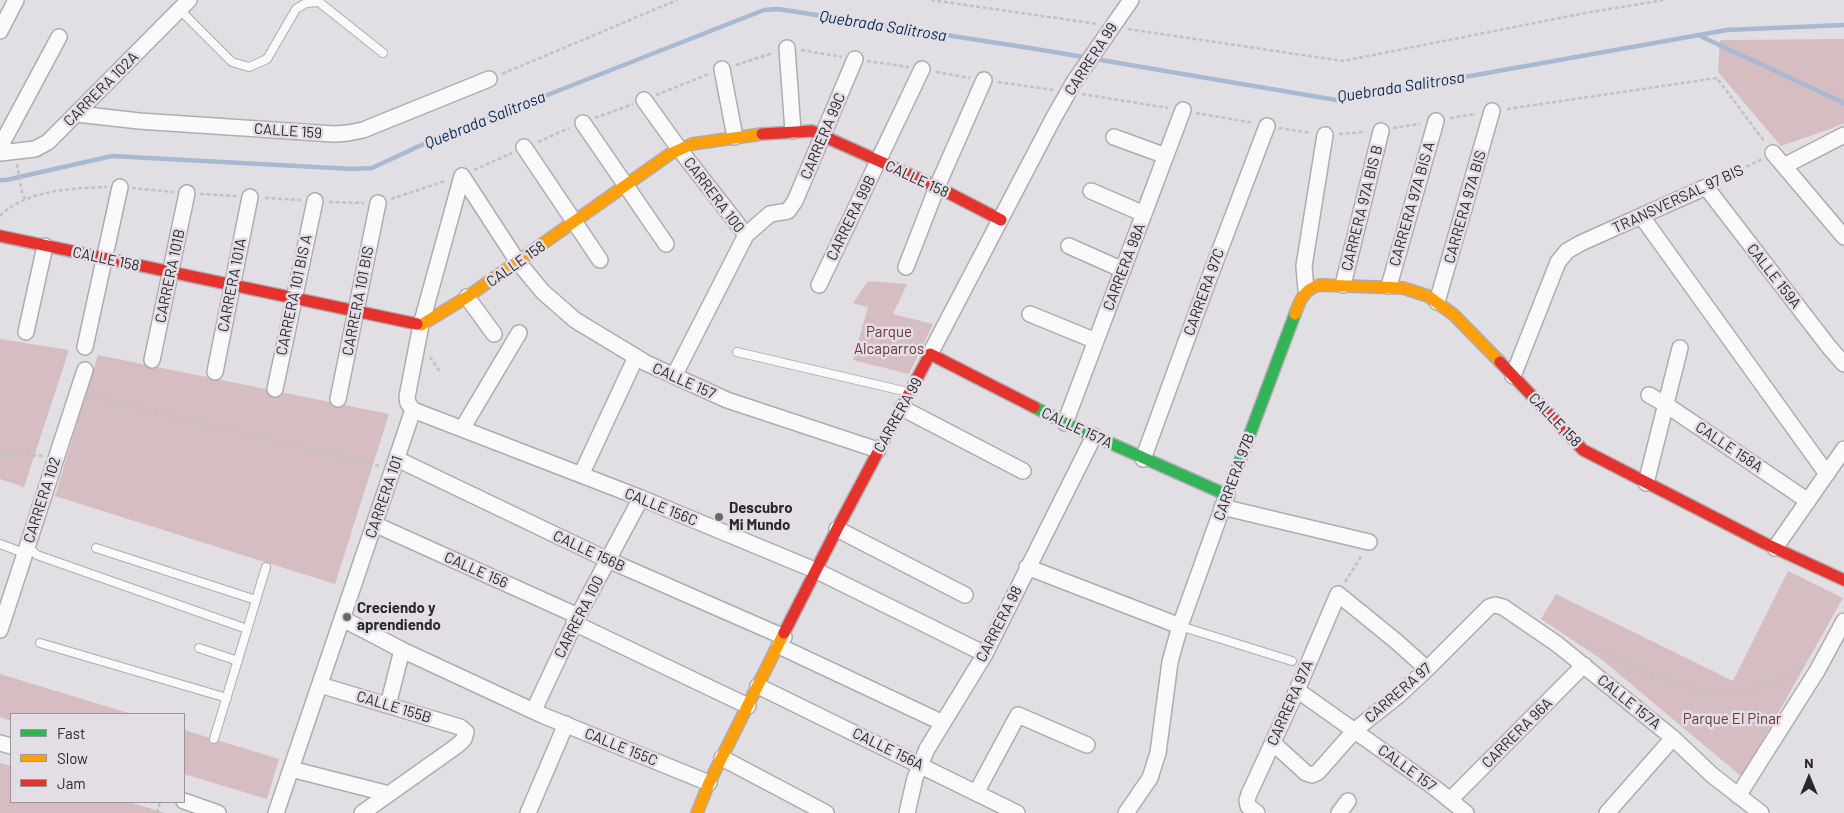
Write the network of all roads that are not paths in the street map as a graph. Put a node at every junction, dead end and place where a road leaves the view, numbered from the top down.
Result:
1 (16, 0) edge
2 (1131, 0) edge
3 (184, 5) edge
4 (0, 31) edge
5 (59, 37) dead end
6 (787, 48) dead end
7 (384, 53) dead end
8 (855, 59) dead end
9 (722, 69) dead end
10 (922, 69) dead end
11 (489, 80) road end
12 (984, 80) dead end
13 (644, 100) dead end
14 (1183, 110) dead end
15 (1492, 111) dead end
16 (77, 114) junction
17 (1436, 121) dead end
18 (583, 123) dead end
19 (1267, 126) dead end
20 (794, 130) junction
21 (1381, 130) dead end
22 (1326, 135) dead end
23 (1844, 135) edge
24 (823, 136) junction
25 (735, 137) junction
26 (1114, 137) dead end
27 (0, 147) edge
28 (524, 147) dead end
29 (680, 150) junction
30 (0, 152) edge
31 (1773, 153) road end
32 (1166, 156) junction
33 (878, 161) junction
34 (1784, 166) junction
35 (462, 176) joint
36 (626, 186) junction
37 (120, 187) dead end
38 (1706, 187) joint
39 (937, 188) junction
40 (1091, 191) dead end
41 (187, 193) dead end
42 (250, 198) dead end
43 (315, 201) dead end
44 (378, 203) dead end
45 (1144, 214) junction
46 (1642, 217) junction
47 (1001, 220) junction
48 (575, 222) junction
49 (746, 235) junction
50 (0, 236) edge
51 (1844, 236) edge
52 (666, 244) dead end
53 (45, 246) junction
54 (1069, 246) dead end
55 (105, 258) junction
56 (600, 260) dead end
57 (518, 262) junction
58 (906, 267) dead end
59 (1122, 270) junction
60 (171, 272) junction
61 (231, 285) junction
62 (818, 285) dead end
63 (1343, 285) junction
64 (1389, 286) junction
65 (1306, 290) junction
66 (468, 297) junction
67 (293, 298) junction
68 (1437, 302) junction
69 (356, 312) junction
70 (1030, 314) dead end
71 (421, 325) junction
72 (26, 332) dead end
73 (494, 334) dead end
74 (520, 334) dead end
75 (1096, 341) junction
76 (85, 347) dead end
77 (1680, 348) dead end
78 (737, 352) dead end
79 (930, 354) junction
80 (636, 357) junction
81 (152, 360) dead end
82 (1844, 364) edge
83 (85, 370) dead end
84 (215, 372) dead end
85 (674, 376) junction
86 (1513, 376) junction
87 (275, 388) dead end
88 (910, 392) junction
89 (1649, 395) dead end
90 (338, 399) dead end
91 (1664, 404) junction
92 (902, 408) junction
93 (413, 410) junction
94 (1065, 423) junction
95 (462, 429) junction
96 (1094, 436) junction
97 (1844, 449) edge
98 (878, 450) junction
99 (1143, 459) junction
100 (395, 464) junction
101 (1023, 471) dead end
102 (1827, 474) junction
103 (580, 475) junction
104 (1646, 483) junction
105 (641, 498) junction
106 (1225, 501) junction
107 (1808, 501) junction
108 (374, 524) junction
109 (837, 530) junction
110 (1369, 542) road end
111 (0, 544) edge
112 (96, 548) dead end
113 (1774, 548) junction
114 (26, 550) junction
115 (608, 560) junction
116 (266, 566) dead end
117 (1027, 568) junction
118 (817, 571) junction
119 (1844, 580) edge
120 (965, 595) dead end
121 (256, 600) junction
122 (1489, 607) joint
123 (343, 619) junction
124 (576, 619) junction
125 (1844, 621) edge
126 (1180, 626) junction
127 (247, 629) junction
128 (0, 630) edge
129 (782, 642) junction
130 (40, 643) dead end
131 (199, 648) dead end
132 (402, 650) junction
133 (985, 654) junction
134 (1292, 660) dead end
135 (238, 661) junction
136 (1584, 666) junction
137 (1428, 669) junction
138 (320, 685) junction
139 (758, 686) junction
140 (1297, 690) junction
141 (227, 698) junction
142 (388, 705) junction
143 (748, 706) junction
144 (534, 710) junction
145 (943, 723) junction
146 (566, 724) junction
147 (1355, 730) junction
148 (1672, 738) junction
149 (214, 739) dead end
150 (1272, 743) junction
151 (1087, 745) dead end
152 (722, 758) junction
153 (921, 765) junction
154 (291, 770) junction
155 (710, 782) junction
156 (976, 793) junction
157 (389, 794) junction
158 (1738, 796) junction
159 (1450, 800) junction
160 (185, 802) edge
161 (529, 810) edge
162 (1255, 811) edge
163 (218, 813) edge
164 (276, 813) edge
165 (362, 813) edge
166 (697, 813) edge
167 (826, 813) edge
168 (907, 813) edge
169 (1017, 813) edge
170 (1127, 813) edge
171 (1466, 813) edge
172 (1607, 813) edge
173 (1761, 813) edge

1 - 4 street
2 - 47 street, CARRERA 99
3 - 7 lane
3 - 16 street, CARRERA 102A
5 - 27 street
6 - 20 street
8 - 24 street, CARRERA 99C
9 - 25 street
10 - 33 street, CARRERA 99B
11 - 16 street, CALLE 159
12 - 39 street
13 - 29 street, CARRERA 100
14 - 32 street, CARRERA 98A
15 - 68 street, CARRERA 97A BIS
16 - 30 street, CARRERA 102A
17 - 64 street, CARRERA 97A BIS A
18 - 36 street
19 - 99 street, CARRERA 97C
20 - 24 street, CALLE 158
20 - 25 street, CALLE 158
21 - 63 street, CARRERA 97A BIS B
22 - 65 street, CARRERA 97B
23 - 34 street
24 - 33 street, CALLE 158
24 - 49 street, CARRERA 99C
25 - 29 street, CALLE 158
26 - 32 street
28 - 48 street
29 - 36 street, CALLE 158
29 - 49 street, CARRERA 100
31 - 34 street
32 - 45 street, CARRERA 98A
33 - 39 street, CALLE 158
33 - 62 street, CARRERA 99B
34 - 51 street
35 - 57 street, CALLE 157
35 - 71 street, CARRERA 101
36 - 48 street, CALLE 158
36 - 52 street
37 - 55 street
38 - 46 street, TRANSVERSAL 97 BIS
38 - 82 street, CALLE 159A
39 - 47 street, CALLE 158
39 - 58 street
40 - 45 street
41 - 60 street, CARRERA 101B
42 - 61 street, CARRERA 101A
43 - 67 street, CARRERA 101 BIS A
44 - 69 street, CARRERA 101 BIS
45 - 59 street, CARRERA 98A
46 - 86 street, TRANSVERSAL 97 BIS
46 - 102 street
47 - 79 street, CARRERA 99
48 - 56 street
48 - 57 street, CALLE 158
49 - 85 street, CARRERA 100
50 - 53 street, CALLE 158
53 - 55 street, CALLE 158
53 - 72 street
54 - 59 street
55 - 60 street, CALLE 158
55 - 76 street
57 - 66 street, CALLE 158
57 - 80 street, CALLE 157
59 - 75 street, CARRERA 98A
60 - 61 street, CALLE 158
60 - 81 street, CARRERA 101B
61 - 67 street, CALLE 158
61 - 84 street, CARRERA 101A
63 - 64 street, CALLE 158
63 - 65 street, CALLE 158
64 - 68 street, CALLE 158
65 - 106 street, CARRERA 97B
66 - 71 street, CALLE 158
66 - 73 street
67 - 69 street, CALLE 158
67 - 87 street, CARRERA 101 BIS A
68 - 86 street, CALLE 158
69 - 71 street, CALLE 158
69 - 90 street, CARRERA 101 BIS
70 - 75 street
71 - 93 street, CARRERA 101
74 - 95 street
75 - 94 street, CARRERA 98A
77 - 91 street
78 - 88 lane
79 - 88 street, CARRERA 99
79 - 94 street, CALLE 157A
80 - 85 street, CALLE 157
80 - 103 street
83 - 114 street, CARRERA 102
85 - 98 street, CALLE 157
86 - 104 street, CALLE 158
88 - 92 street, CARRERA 99
89 - 91 street, CALLE 158A
91 - 104 street
91 - 107 street, CALLE 158A
92 - 98 street, CARRERA 99
92 - 101 street
93 - 95 street, CALLE 156C
93 - 100 street, CARRERA 101
94 - 96 street, CALLE 157A
95 - 103 street, CALLE 156C
96 - 99 street, CALLE 157A
96 - 117 street, CARRERA 98
97 - 102 street
98 - 109 street, CARRERA 99
99 - 106 street, CALLE 157A
100 - 108 street, CARRERA 101
100 - 115 street, CALLE 156B
102 - 107 street
103 - 105 street, CALLE 156C
104 - 113 street, CALLE 158
105 - 115 street, CARRERA 100
105 - 118 street, CALLE 156C
106 - 110 street, CALLE 157A
106 - 126 street, CARRERA 97B
107 - 113 street
108 - 123 street, CARRERA 101
108 - 124 street, CALLE 156
109 - 118 street, CARRERA 99
109 - 120 street
111 - 114 lane
112 - 121 lane
113 - 119 street, CALLE 158
114 - 127 lane
114 - 128 street, CARRERA 102
115 - 124 street, CARRERA 100
115 - 129 street, CALLE 156B
116 - 121 lane
117 - 126 street
117 - 133 street, CARRERA 98
118 - 129 street, CARRERA 99
118 - 133 street, CALLE 156C
121 - 127 lane
122 - 136 street, CALLE 157A
122 - 137 street, CARRERA 97
123 - 132 street, CALLE 155C
123 - 138 street, CARRERA 101
124 - 143 street, CALLE 156
124 - 144 street, CARRERA 100
125 - 158 street
126 - 134 lane
126 - 170 street, CARRERA 97B
127 - 135 lane
129 - 139 street, CARRERA 99
129 - 145 street, CALLE 156B
130 - 141 lane
131 - 135 lane
132 - 142 street
132 - 144 street, CALLE 155C
133 - 145 street, CARRERA 98
135 - 141 lane
136 - 148 street, CALLE 157A
136 - 159 street, CARRERA 96A
137 - 140 street, CARRERA 97A
137 - 147 street, CARRERA 97
138 - 142 street, CALLE 155B
138 - 154 street, CARRERA 101
139 - 143 street, CARRERA 99
139 - 153 street, CALLE 156A
140 - 147 street, CALLE 157
140 - 150 street, CARRERA 97A
141 - 149 lane
142 - 157 street, CALLE 155B
143 - 152 street, CARRERA 99
144 - 146 street, CALLE 155C
145 - 153 street, CARRERA 98
146 - 155 street, CALLE 155C
146 - 161 street
147 - 150 street, CARRERA 97
147 - 159 street, CALLE 157
148 - 158 street, CALLE 157A
148 - 172 street
150 - 162 street, CARRERA 97A
151 - 156 street
152 - 155 street, CARRERA 99
152 - 167 street
153 - 156 street, CALLE 156A
153 - 168 street, CARRERA 98
154 - 157 street
154 - 164 street, CARRERA 101
155 - 166 street, CARRERA 99
156 - 169 street, CALLE 156A
157 - 165 street
158 - 173 street, CALLE 157A
159 - 171 street, CALLE 157
160 - 163 street

